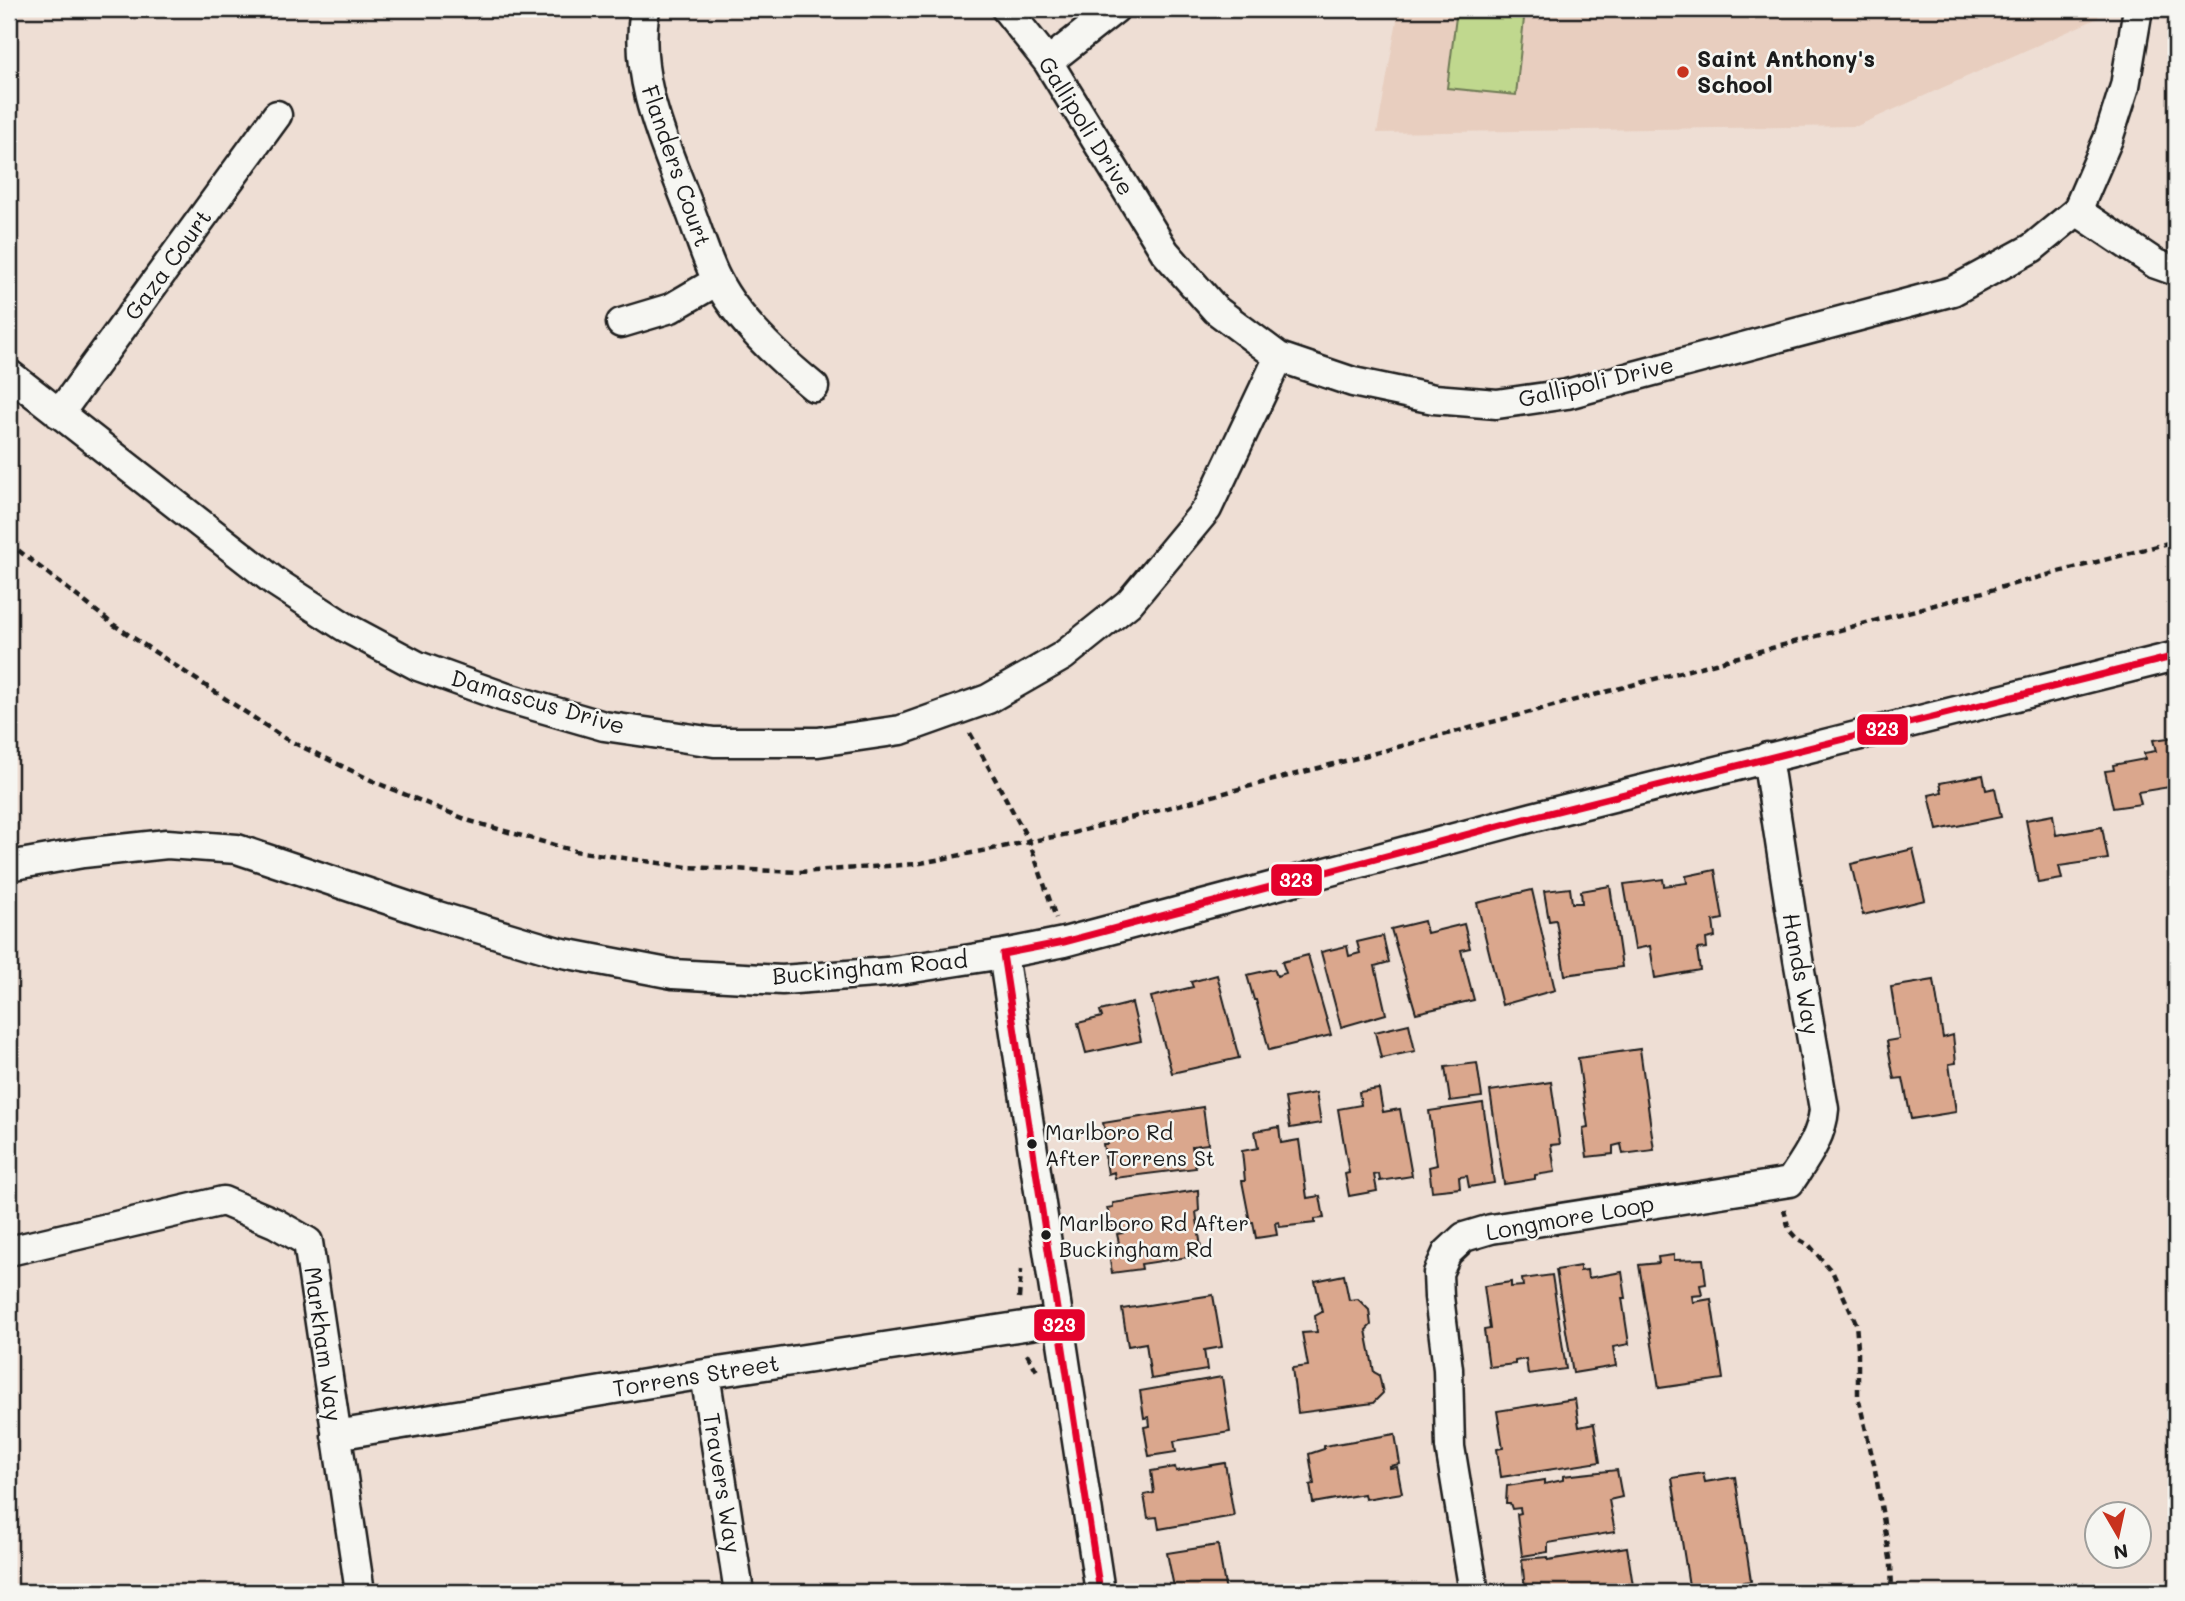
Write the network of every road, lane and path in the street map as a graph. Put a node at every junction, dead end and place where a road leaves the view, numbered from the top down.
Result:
1 (645, 9) edge
2 (1006, 9) edge
3 (1115, 9) edge
4 (2138, 9) edge
5 (1048, 62) junction
6 (277, 115) dead end
7 (2077, 211) junction
8 (2176, 271) edge
9 (717, 281) junction
10 (621, 323) dead end
11 (1279, 357) junction
12 (9, 374) edge
13 (814, 387) dead end
14 (59, 414) junction
15 (2176, 541) edge
16 (9, 543) edge
17 (2176, 656) edge
18 (980, 726) dead end
19 (1767, 757) junction
20 (1029, 841) junction
21 (9, 866) edge
22 (1064, 942) junction
23 (1003, 954) junction
24 (1784, 1194) junction
25 (1784, 1211) junction
26 (9, 1251) edge
27 (1057, 1321) junction
28 (705, 1374) junction
29 (336, 1435) junction
30 (360, 1592) edge
31 (739, 1592) edge
32 (1100, 1592) edge
33 (1474, 1592) edge
34 (1892, 1592) edge

1 - 9 street, Flanders Court
2 - 5 street, Gallipoli Drive
3 - 5 street
4 - 7 street, Gallipoli Drive
5 - 11 street, Gallipoli Drive
6 - 14 street, Gaza Court
7 - 8 street
7 - 11 street, Gallipoli Drive
9 - 10 street
9 - 13 street, Flanders Court
11 - 14 street, Damascus Drive
12 - 14 street, Damascus Drive
15 - 20 path
16 - 20 path
17 - 19 street, Buckingham Road
18 - 20 path
19 - 22 street, Buckingham Road
19 - 24 street, Hands Way
20 - 22 path
21 - 23 street, Buckingham Road
22 - 23 street, Buckingham Road
23 - 27 street
24 - 25 path
24 - 25 path
24 - 33 street, Longmore Loop
25 - 34 path
26 - 29 street, Markham Way
27 - 28 street, Torrens Street
27 - 32 street
28 - 29 street, Torrens Street
28 - 31 street, Travers Way
29 - 30 street, Markham Way

